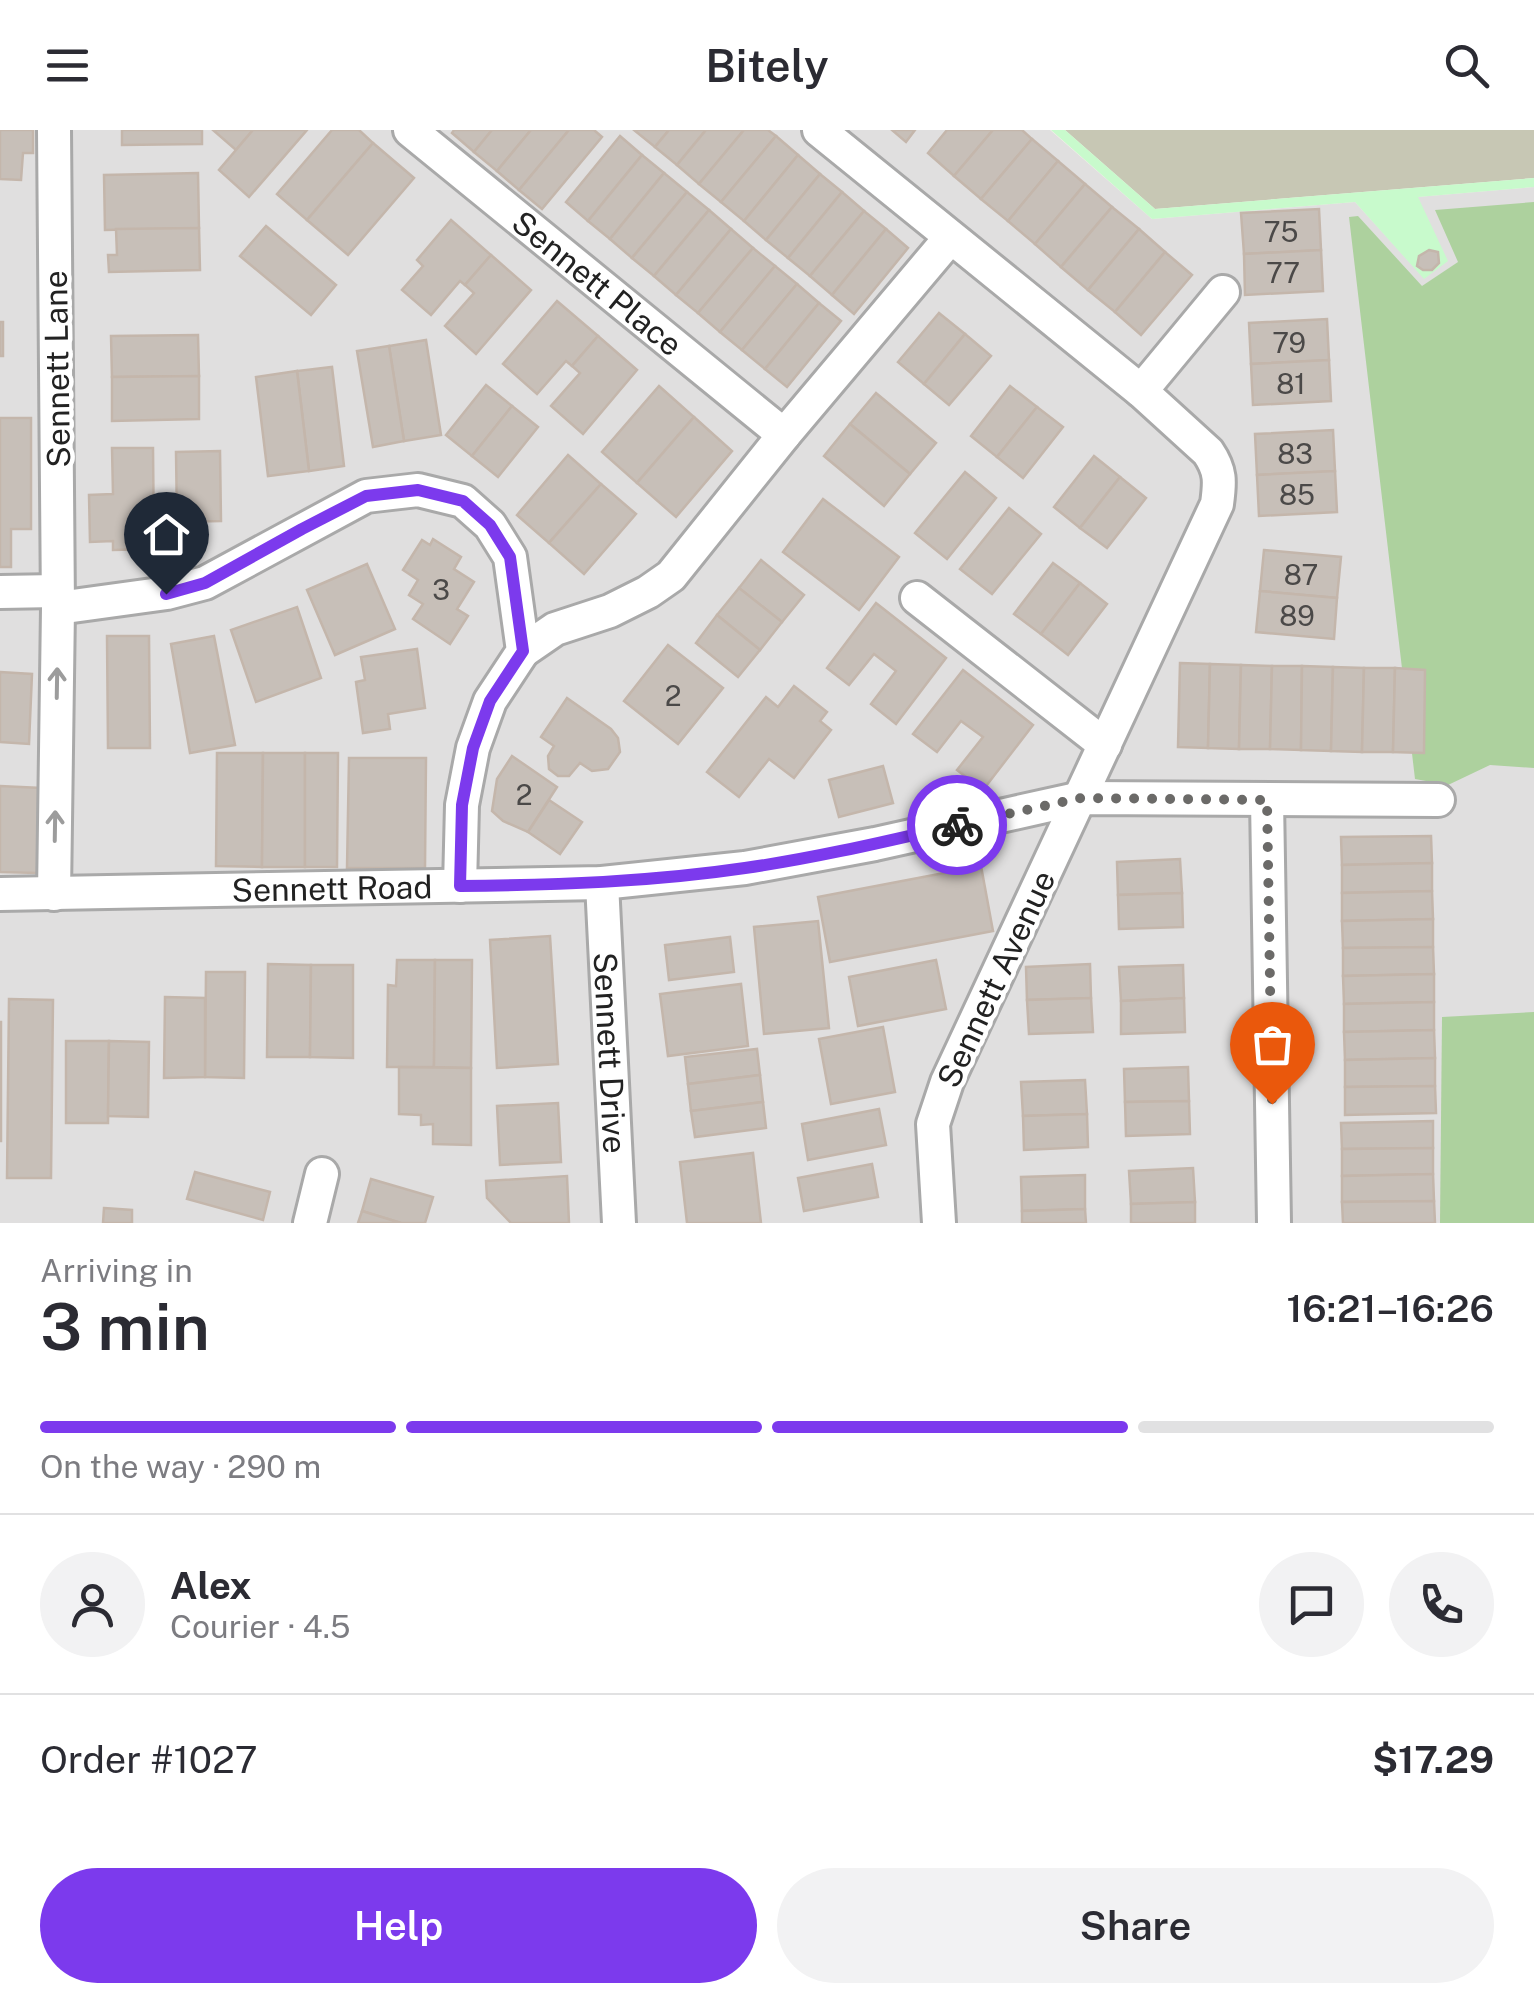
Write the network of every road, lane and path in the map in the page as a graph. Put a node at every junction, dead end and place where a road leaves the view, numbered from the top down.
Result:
1 (54, 130) edge
2 (410, 130) edge
3 (818, 130) edge
4 (950, 238) junction
5 (1224, 292) dead end
6 (1142, 391) junction
7 (784, 435) junction
8 (0, 592) edge
9 (917, 598) dead end
10 (58, 599) junction
11 (523, 651) junction
12 (1105, 745) junction
13 (1081, 798) junction
14 (1267, 800) junction
15 (1438, 800) dead end
16 (602, 882) junction
17 (460, 886) junction
18 (0, 894) edge
19 (54, 894) junction
20 (322, 1174) dead end
21 (310, 1223) edge
22 (619, 1223) edge
23 (939, 1223) edge
24 (1274, 1223) edge

1 - 10 street, Sennett Lane
2 - 7 street, Sennett Place
3 - 4 street, Sennett Avenue
4 - 6 street, Sennett Avenue
4 - 7 street
5 - 6 street
6 - 12 street, Sennett Avenue
7 - 11 street
8 - 10 street
9 - 12 street
10 - 11 street
19 -> 10 street, Sennett Lane
11 - 17 street
12 - 13 street, Sennett Avenue
13 - 14 street, Sennett Road
13 - 16 street, Sennett Road
13 - 23 street, Sennett Avenue
14 - 15 street, Sennett Road
14 - 24 street
16 - 17 street, Sennett Road
16 - 22 street, Sennett Drive
17 - 19 street, Sennett Road
18 - 19 street, Sennett Road
20 - 21 street

